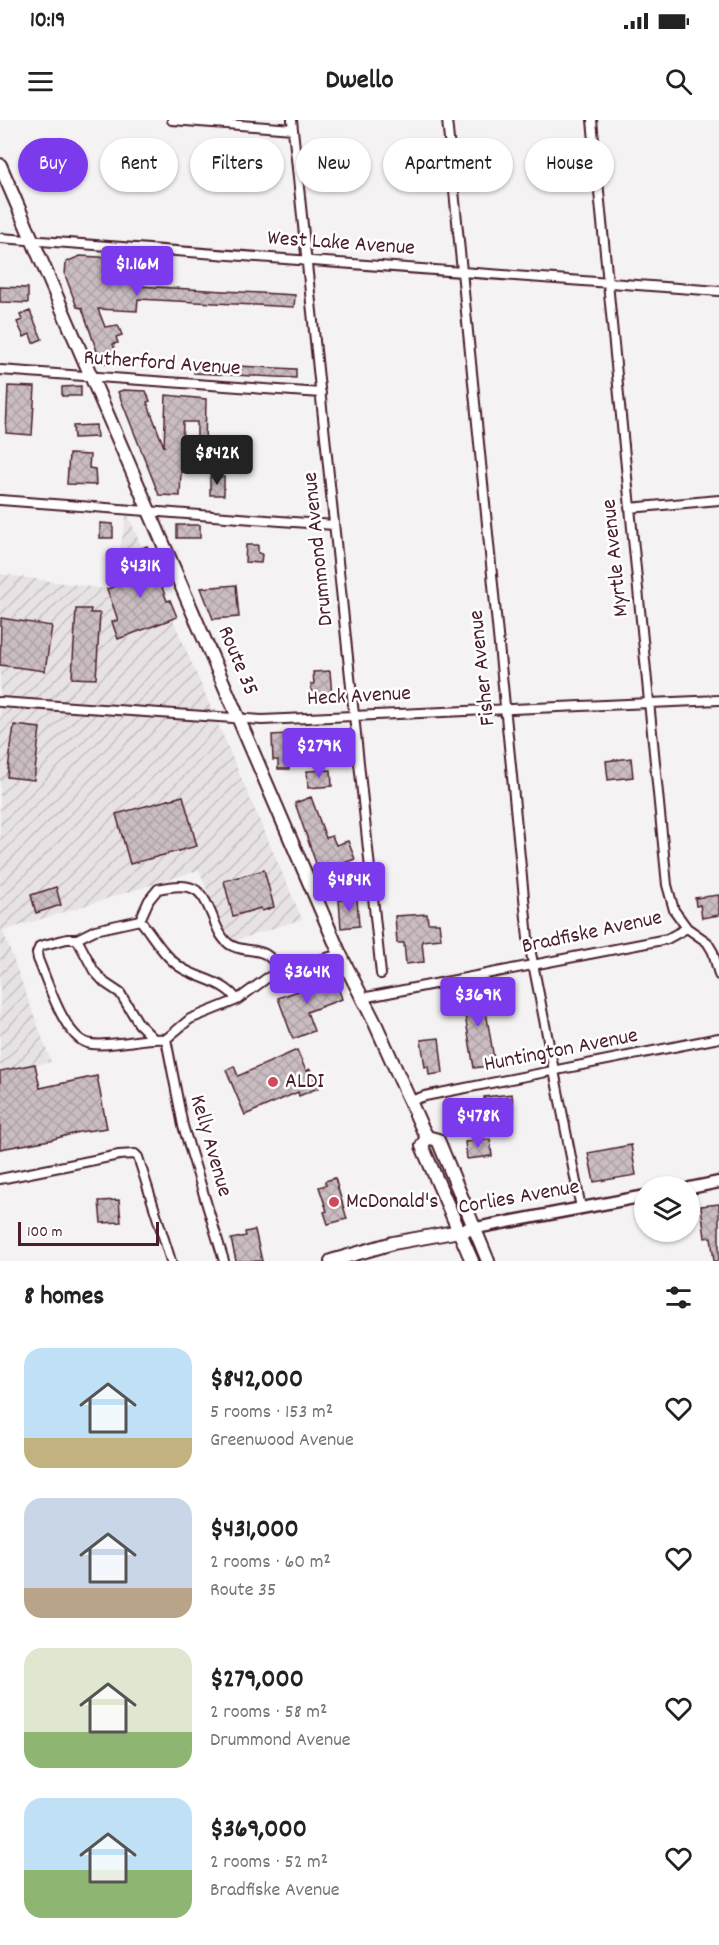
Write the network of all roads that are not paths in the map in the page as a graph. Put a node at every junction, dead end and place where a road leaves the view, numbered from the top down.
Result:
1 (172, 120) edge
2 (292, 120) edge
3 (447, 120) edge
4 (592, 120) edge
5 (293, 129) junction
6 (0, 165) edge
7 (0, 238) edge
8 (33, 240) junction
9 (307, 259) junction
10 (462, 272) junction
11 (607, 282) junction
12 (719, 291) edge
13 (0, 370) edge
14 (92, 377) junction
15 (321, 393) junction
16 (0, 500) edge
17 (719, 500) edge
18 (629, 508) junction
19 (149, 511) junction
20 (334, 525) junction
21 (719, 700) edge
22 (0, 702) edge
23 (649, 703) junction
24 (506, 708) junction
25 (354, 715) junction
26 (239, 718) junction
27 (140, 920) junction
28 (687, 928) junction
29 (77, 939) junction
30 (340, 954) junction
31 (533, 965) junction
32 (281, 971) junction
33 (381, 974) dead end
34 (719, 975) edge
35 (363, 998) junction
36 (237, 1000) junction
37 (152, 1037) junction
38 (719, 1038) edge
39 (166, 1039) junction
40 (553, 1071) junction
41 (410, 1101) junction
42 (427, 1137) junction
43 (0, 1179) edge
44 (719, 1182) edge
45 (700, 1186) edge
46 (634, 1199) edge
47 (581, 1208) junction
48 (476, 1228) junction
49 (459, 1231) junction
50 (171, 1261) edge
51 (224, 1261) edge
52 (331, 1261) edge
53 (472, 1261) edge
54 (488, 1261) edge

1 - 5 street
2 - 5 street, Drummond Avenue
3 - 10 street, Fisher Avenue
4 - 11 street, Myrtle Avenue
5 - 9 street, Drummond Avenue
6 - 8 main road, Route 35
7 - 8 street, West Lake Avenue
8 - 9 street, West Lake Avenue
8 - 14 main road, Route 35
9 - 10 street, West Lake Avenue
9 - 15 street, Drummond Avenue
10 - 11 street, West Lake Avenue
10 - 24 street, Fisher Avenue
11 - 12 street, West Lake Avenue
11 - 18 street, Myrtle Avenue
13 - 14 street, Rutherford Avenue
14 - 15 street, Rutherford Avenue
14 - 19 main road, Route 35
15 - 20 street, Drummond Avenue
16 - 19 street
17 - 18 street
18 - 23 street, Myrtle Avenue
19 - 20 street
19 - 26 main road, Route 35
20 - 25 street, Drummond Avenue
21 - 23 street, Heck Avenue
22 - 26 street, Heck Avenue
23 - 24 street, Heck Avenue
23 - 28 street, Myrtle Avenue
24 - 25 street, Heck Avenue
24 - 31 street, Fisher Avenue
25 - 26 street, Heck Avenue
25 - 33 street, Drummond Avenue
26 - 30 main road, Route 35
27 - 29 street
27 - 32 street
27 - 36 street
28 - 31 street, Bradfiske Avenue
28 - 34 street, Myrtle Avenue
29 - 37 street
29 - 37 street
30 - 32 street
30 - 35 main road, Route 35
31 - 35 street, Bradfiske Avenue
31 - 40 street, Fisher Avenue
32 - 36 street
35 - 41 main road, Route 35
36 - 39 street
37 - 39 street
38 - 40 street, Huntington Avenue
39 - 51 street, Kelly Avenue
40 - 41 street, Huntington Avenue
40 - 47 street, Fisher Avenue
41 - 42 main road, Route 35
42 - 48 main road, Route 35
42 - 49 main road, Route 35
43 - 50 street
44 - 45 main road
46 - 47 main road, Corlies Avenue
47 - 48 main road, Corlies Avenue
48 - 49 main road, Corlies Avenue
48 - 54 main road, Route 35
49 - 52 main road, Corlies Avenue
49 - 53 main road, Route 35

